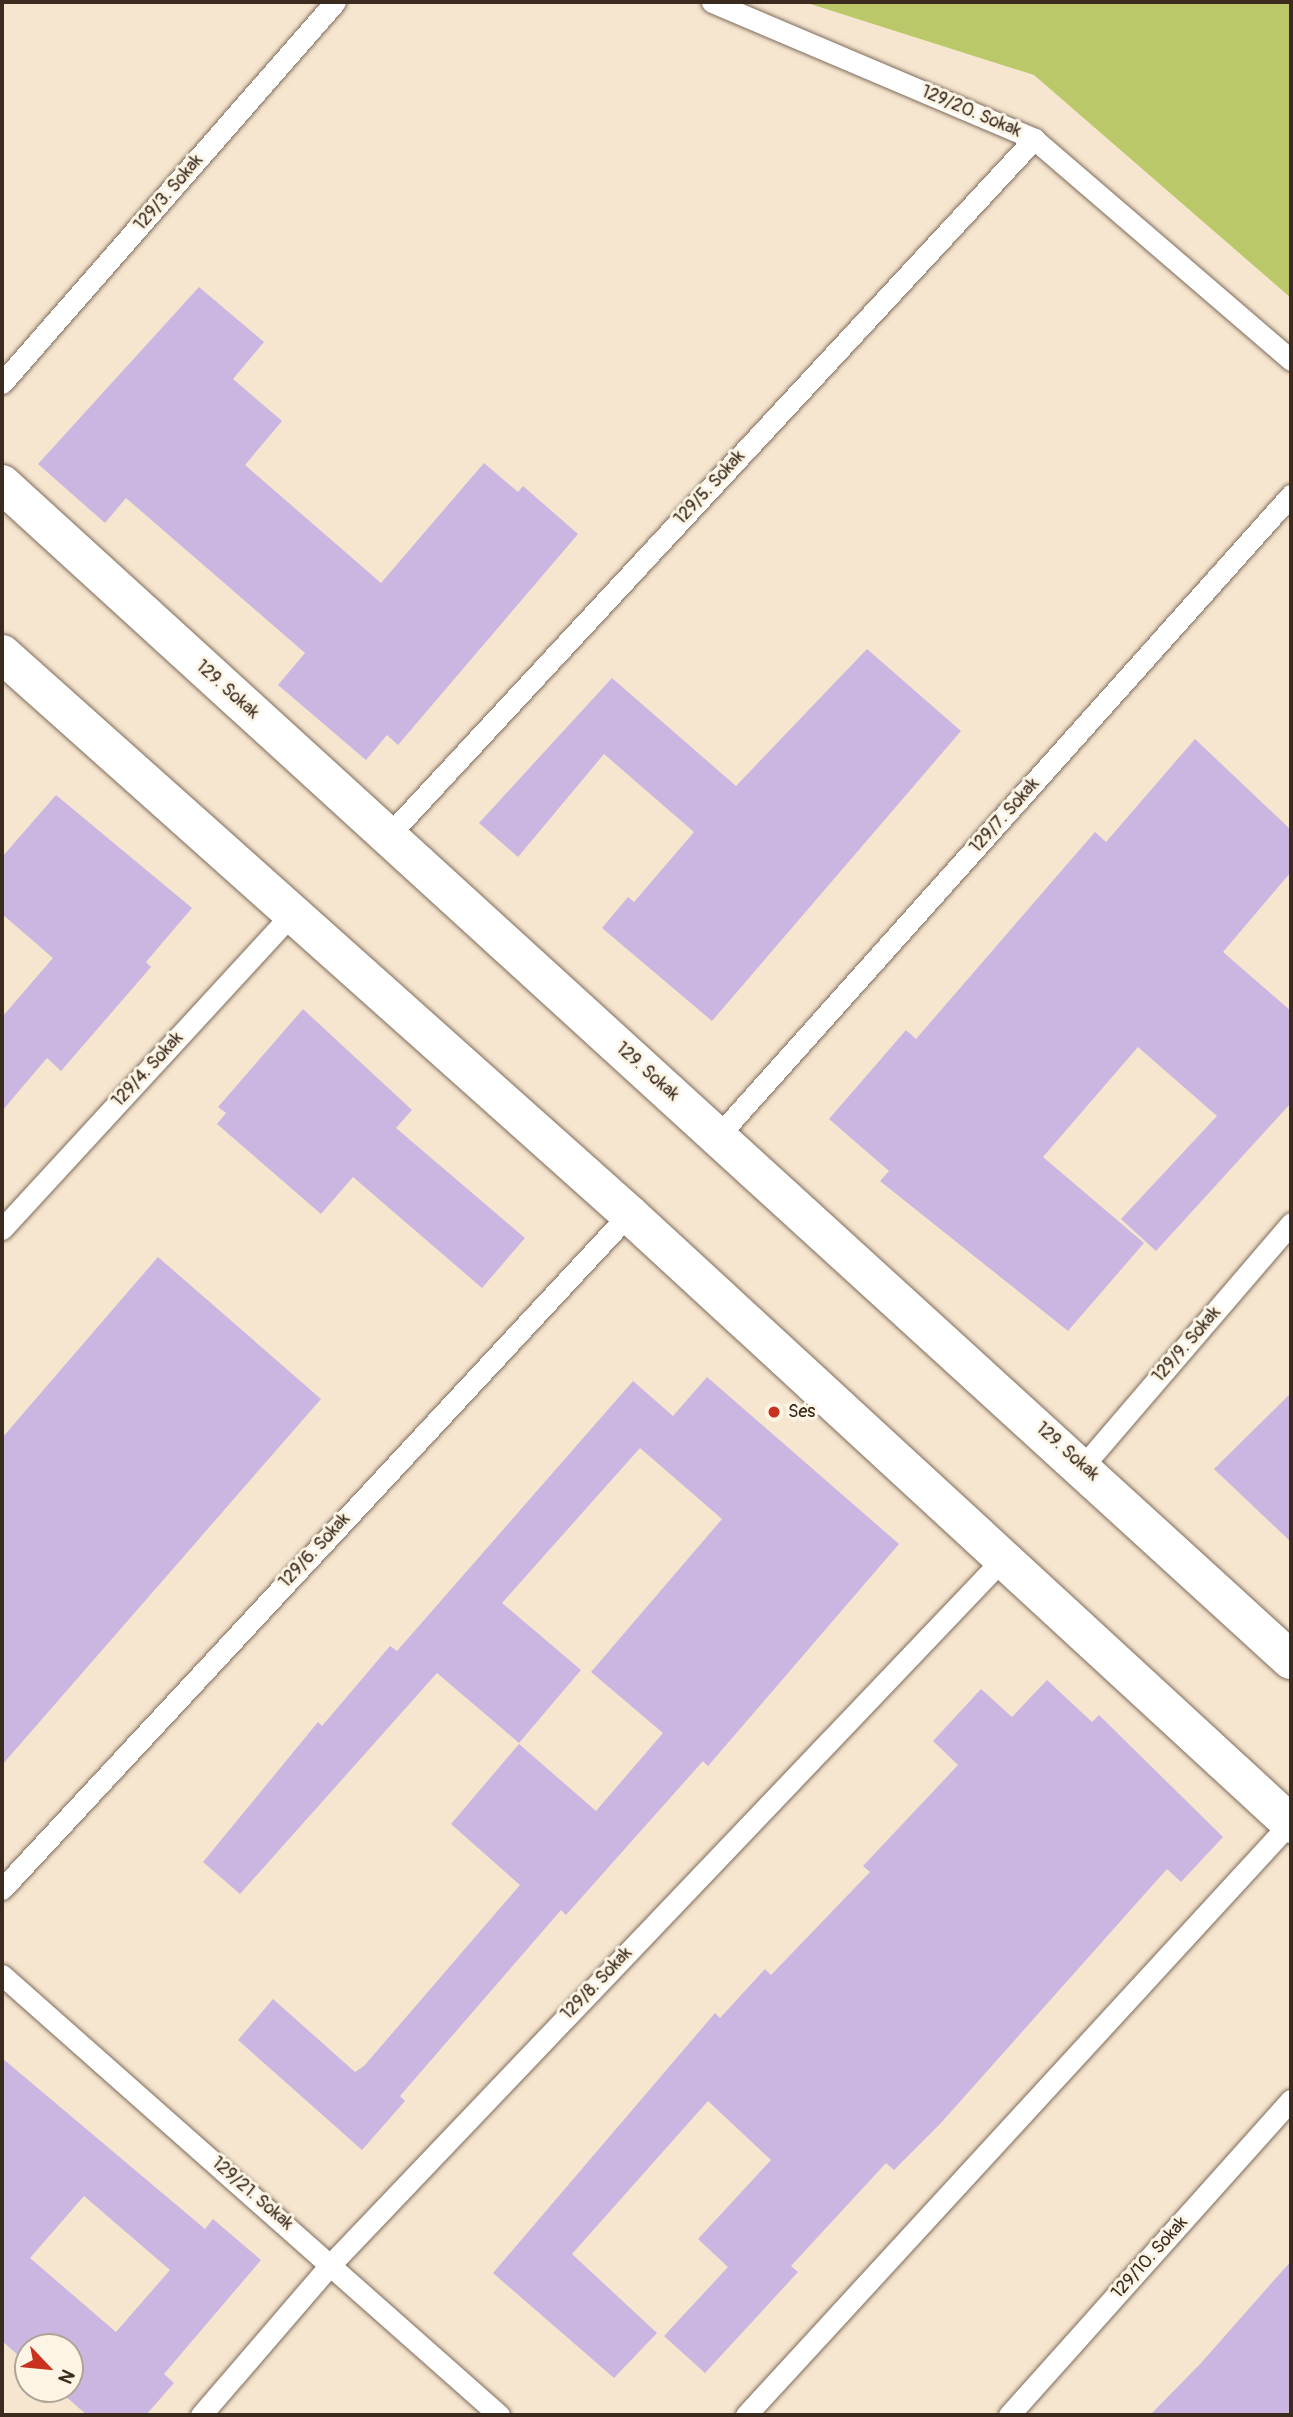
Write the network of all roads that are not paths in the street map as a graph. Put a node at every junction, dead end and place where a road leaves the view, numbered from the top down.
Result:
1 (335, 2) edge
2 (712, 2) edge
3 (1034, 139) junction
4 (1291, 360) edge
5 (2, 383) edge
6 (2, 484) edge
7 (1291, 495) edge
8 (2, 654) edge
9 (387, 837) junction
10 (294, 911) junction
11 (718, 1136) junction
12 (629, 1213) junction
13 (1291, 1223) edge
14 (2, 1230) edge
15 (1083, 1466) junction
16 (1001, 1561) junction
17 (1291, 1660) edge
18 (1290, 1823) edge
19 (2, 1889) edge
20 (2, 1975) edge
21 (1291, 2101) edge
22 (331, 2264) junction
23 (201, 2415) edge
24 (499, 2415) edge
25 (747, 2415) edge
26 (1009, 2415) edge

1 - 5 lane, 129/3. Sokak
2 - 3 lane, 129/20. Sokak
3 - 4 lane, 129/20. Sokak
3 - 9 lane, 129/5. Sokak
6 - 9 street, 129. Sokak
7 - 11 lane, 129/7. Sokak
8 - 10 street
9 - 11 street, 129. Sokak
10 - 12 street
10 - 14 lane, 129/4. Sokak
11 - 15 street, 129. Sokak
12 - 16 street
12 - 19 lane, 129/6. Sokak
13 - 15 lane, 129/9. Sokak
15 - 17 street, 129. Sokak
16 - 18 street
16 - 22 lane, 129/8. Sokak
18 - 25 lane
20 - 22 lane, 129/21. Sokak
21 - 26 lane, 129/10. Sokak
22 - 23 lane, 129/8. Sokak
22 - 24 lane, 129/21. Sokak

